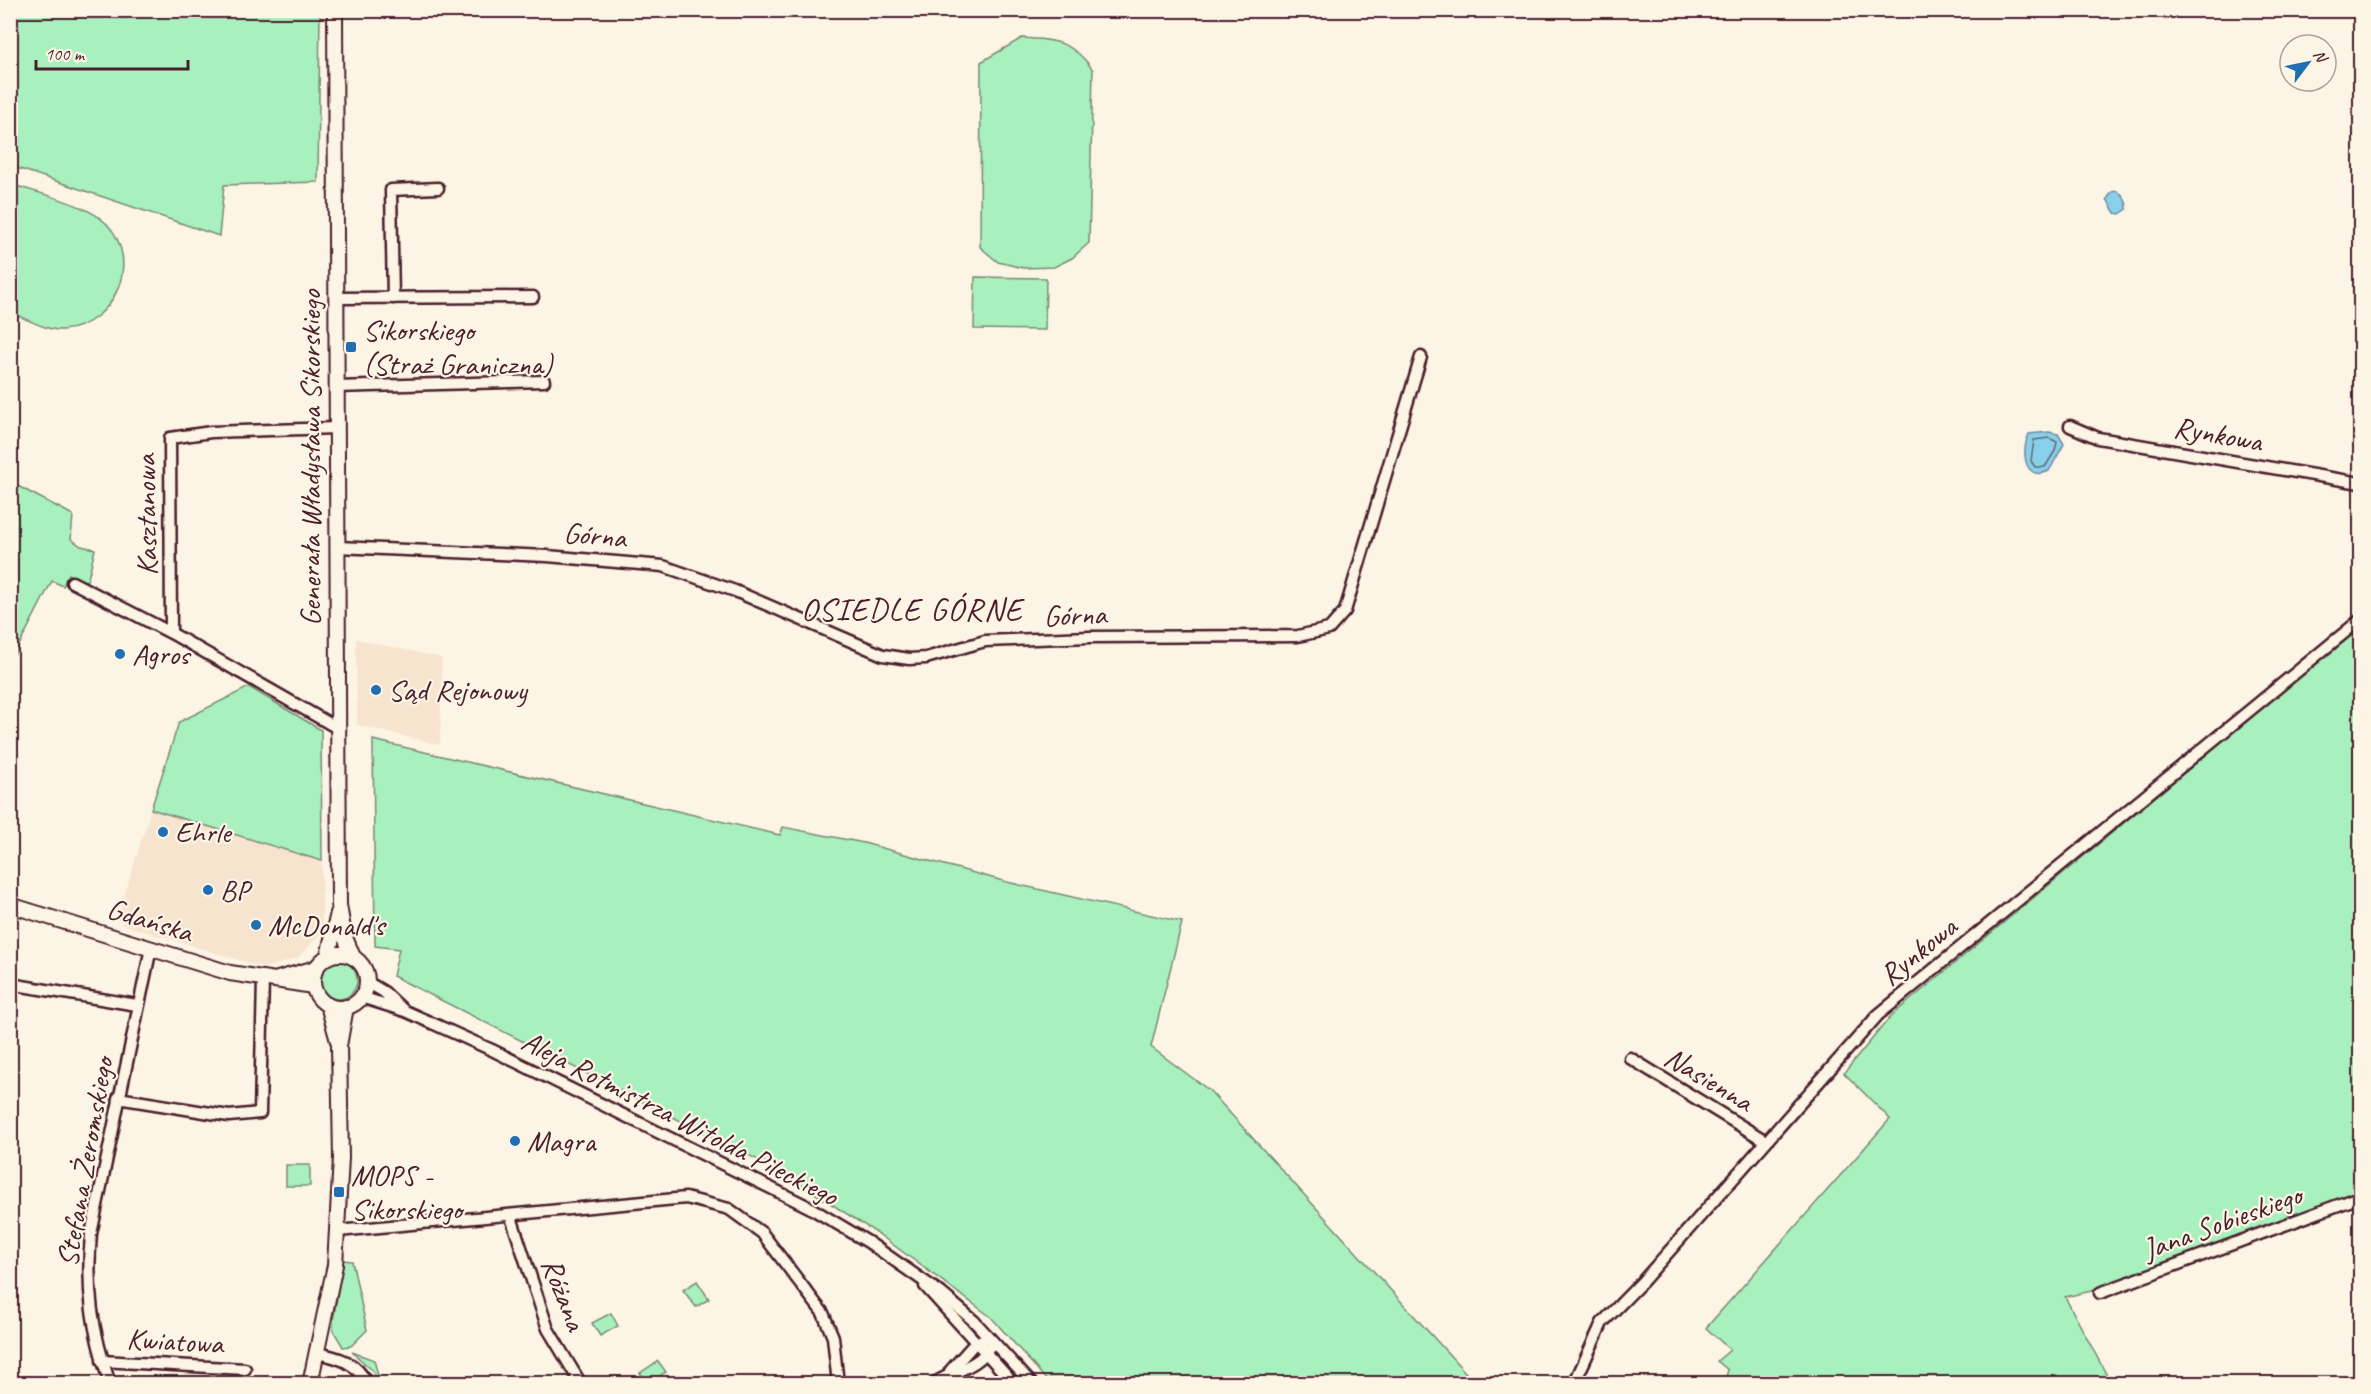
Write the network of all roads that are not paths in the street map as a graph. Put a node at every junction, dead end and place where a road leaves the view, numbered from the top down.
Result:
1 (335, 10) edge
2 (438, 188) dead end
3 (533, 297) dead end
4 (336, 298) junction
5 (393, 298) junction
6 (1421, 357) dead end
7 (544, 381) dead end
8 (336, 387) junction
9 (2070, 426) dead end
10 (337, 428) junction
11 (2361, 483) edge
12 (338, 547) junction
13 (72, 582) dead end
14 (2361, 620) edge
15 (171, 633) junction
16 (339, 729) junction
17 (10, 904) edge
18 (339, 905) junction
19 (150, 948) junction
20 (328, 956) junction
21 (353, 957) junction
22 (316, 968) junction
23 (269, 979) junction
24 (367, 982) junction
25 (10, 984) edge
26 (313, 986) junction
27 (361, 997) junction
28 (137, 1005) junction
29 (328, 1005) junction
30 (346, 1007) junction
31 (405, 1011) junction
32 (339, 1046) junction
33 (1630, 1058) dead end
34 (118, 1098) junction
35 (1764, 1140) junction
36 (2361, 1197) edge
37 (511, 1217) junction
38 (338, 1231) junction
39 (923, 1284) junction
40 (2100, 1293) dead end
41 (992, 1339) junction
42 (976, 1342) junction
43 (316, 1353) junction
44 (987, 1353) junction
45 (102, 1361) junction
46 (245, 1369) dead end
47 (948, 1374) junction
48 (110, 1383) edge
49 (310, 1383) edge
50 (367, 1383) edge
51 (581, 1383) edge
52 (838, 1383) edge
53 (933, 1383) edge
54 (1014, 1383) edge
55 (1032, 1383) edge
56 (1574, 1383) edge

1 - 4 main road, Generała Władysława Sikorskiego
2 - 5 street
3 - 5 street
4 - 5 street
4 - 8 main road, Generała Władysława Sikorskiego
6 - 12 street, Górna
7 - 8 street
8 - 10 main road, Generała Władysława Sikorskiego
9 - 11 street, Rynkowa
10 - 12 main road, Generała Władysława Sikorskiego
10 - 15 street, Kasztanowa
12 - 16 main road, Generała Władysława Sikorskiego
13 - 15 street, Kasztanowa
14 - 35 street, Rynkowa
15 - 16 street, Kasztanowa
16 - 18 main road, Generała Władysława Sikorskiego
17 - 19 main road, Gdańska
18 - 20 main road, Generała Władysława Sikorskiego
18 - 21 main road, Generała Władysława Sikorskiego
19 - 23 main road, Gdańska
19 - 28 street, Stefana Żeromskiego
20 - 21 main road
20 - 22 main road
21 - 24 main road
22 - 23 main road, Gdańska
22 - 26 main road
23 - 26 main road, Gdańska
23 - 34 street
24 - 27 main road
24 - 31 street, Aleja Rotmistrza Witolda Pileckiego
25 - 28 street
26 - 29 main road
27 - 30 main road
27 - 31 street, Aleja Rotmistrza Witolda Pileckiego
28 - 34 street, Stefana Żeromskiego
29 - 30 main road
29 - 32 main road
30 - 32 main road
31 - 39 street, Aleja Rotmistrza Witolda Pileckiego
32 - 38 main road
33 - 35 street, Nasienna
34 - 45 street, Stefana Żeromskiego
35 - 56 street, Rynkowa
36 - 40 street, Jana Sobieskiego
37 - 38 street
37 - 51 street, Różana
37 - 52 street
38 - 43 main road
39 - 41 street, Aleja Rotmistrza Witolda Pileckiego
39 - 42 street, Aleja Rotmistrza Witolda Pileckiego
41 - 42 street
41 - 44 street
41 - 55 street, Aleja Rotmistrza Witolda Pileckiego
42 - 44 street, Aleja Rotmistrza Witolda Pileckiego
42 - 47 street
43 - 49 main road
43 - 50 street
44 - 47 street
44 - 54 street, Aleja Rotmistrza Witolda Pileckiego
45 - 46 street, Kwiatowa
45 - 48 street, Stefana Żeromskiego
47 - 53 street

